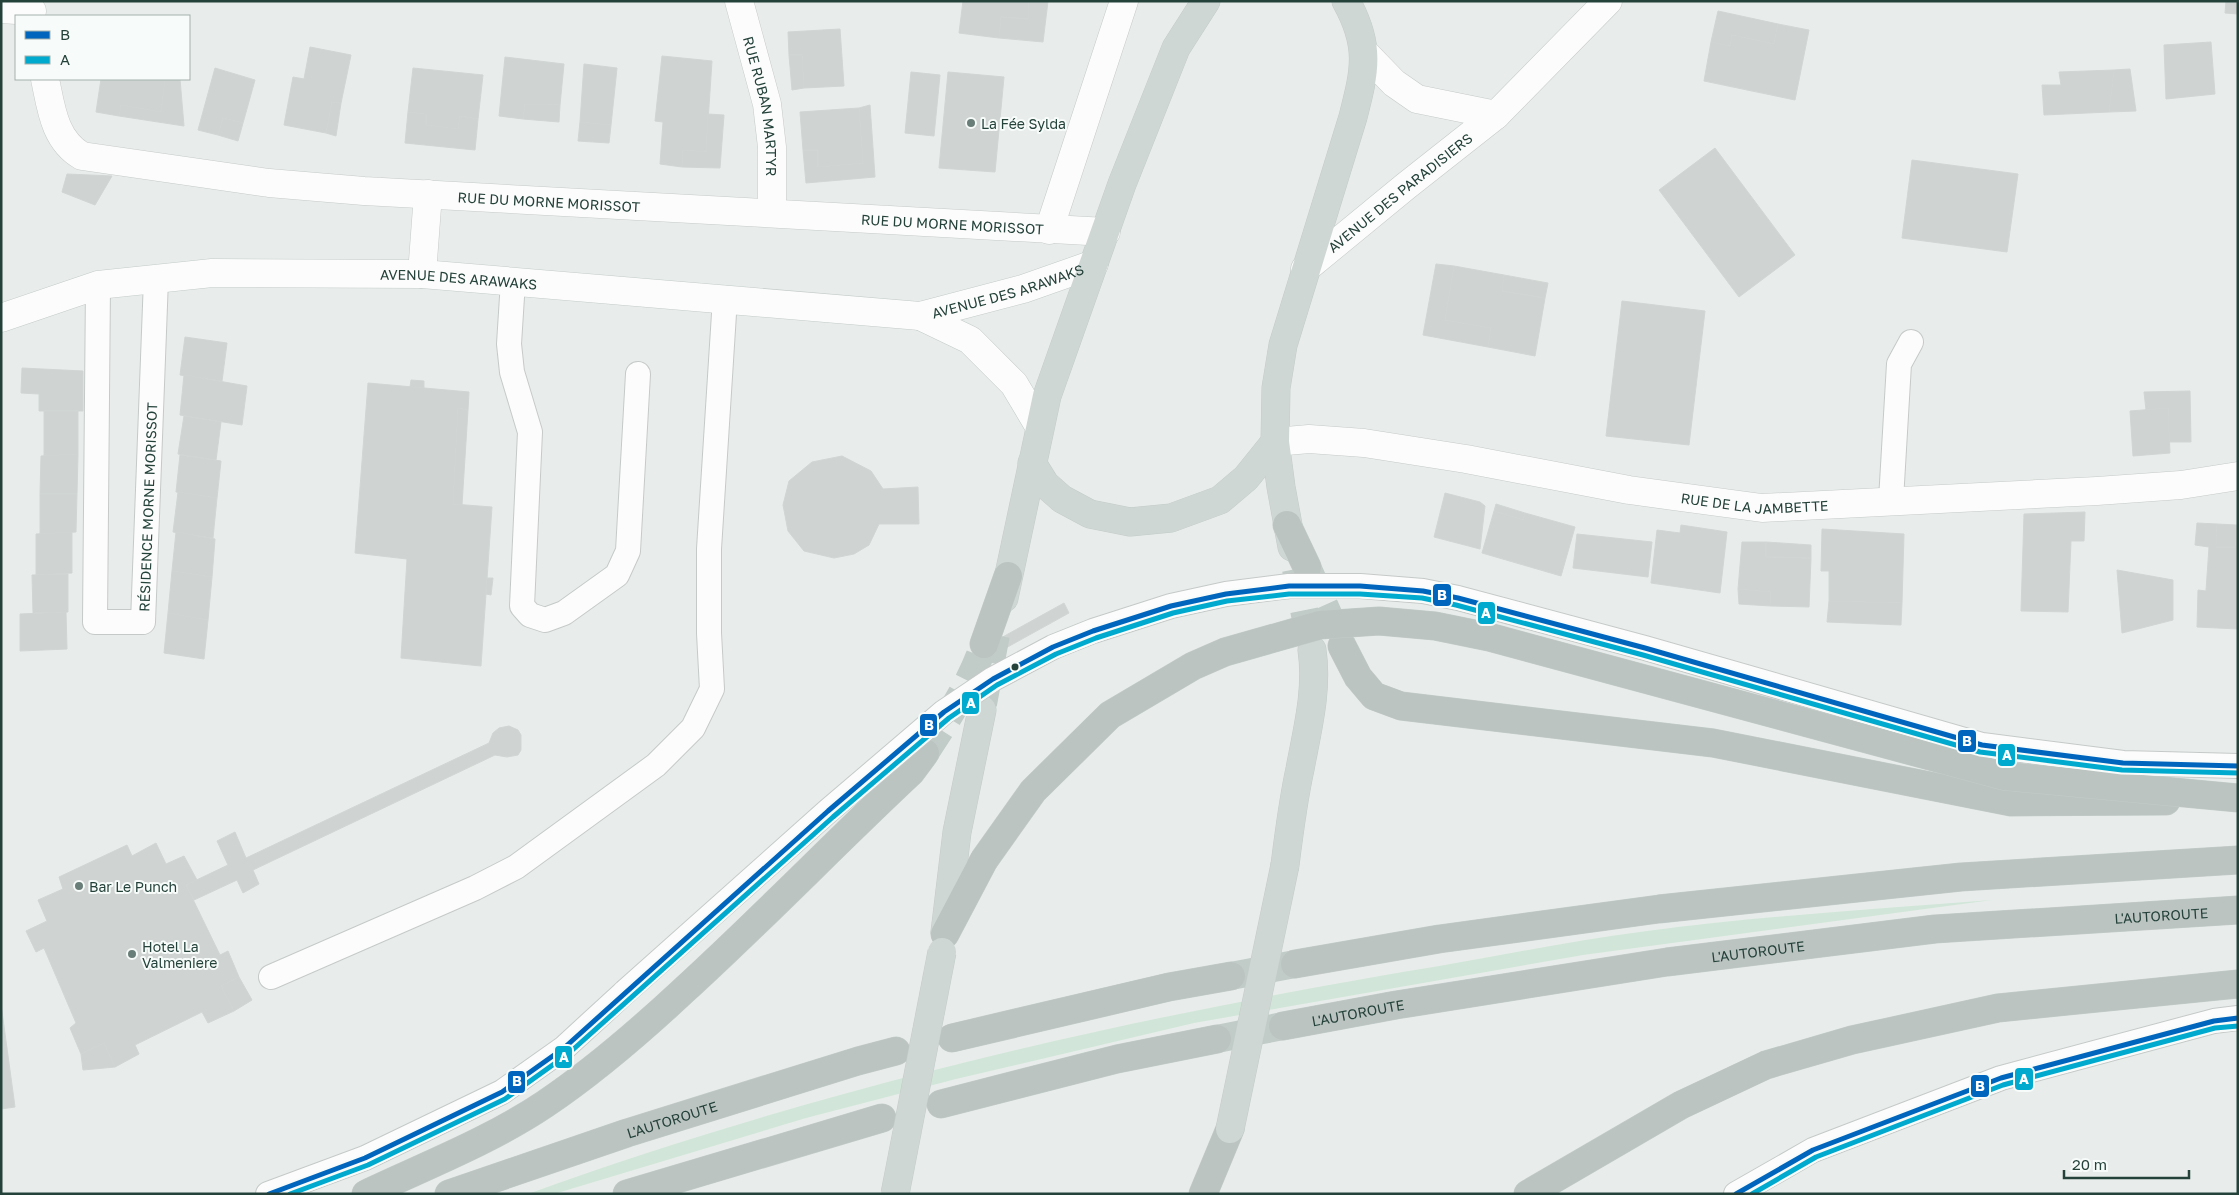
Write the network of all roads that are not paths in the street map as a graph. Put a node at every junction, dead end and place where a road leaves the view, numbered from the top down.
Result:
1 (739, 1) edge
2 (1124, 1) edge
3 (1206, 1) edge
4 (1346, 1) edge
5 (1608, 1) edge
6 (1, 9) edge
7 (32, 9) edge
8 (1364, 52) junction
9 (45, 80) edge
10 (1496, 115) junction
11 (428, 194) junction
12 (772, 212) junction
13 (1049, 230) junction
14 (1106, 232) junction
15 (1094, 264) junction
16 (1305, 269) junction
17 (422, 274) junction
18 (156, 279) junction
19 (513, 281) junction
20 (98, 285) junction
21 (725, 298) junction
22 (920, 316) junction
23 (1, 318) edge
24 (1911, 342) dead end
25 (638, 374) dead end
26 (1039, 426) junction
27 (1275, 442) junction
28 (1032, 463) junction
29 (2238, 476) edge
30 (1891, 500) junction
31 (1287, 525) joint
32 (1301, 568) tunnel mouth
33 (1008, 576) joint
34 (990, 639) tunnel mouth
35 (1342, 646) tunnel mouth
36 (1312, 650) tunnel mouth
37 (982, 710) tunnel mouth
38 (926, 753) tunnel mouth
39 (2238, 766) edge
40 (2238, 800) edge
41 (2238, 860) edge
42 (2238, 910) edge
43 (944, 943) junction
44 (1295, 964) tunnel mouth
45 (1231, 976) tunnel mouth
46 (272, 977) dead end
47 (2238, 984) edge
48 (2238, 1018) edge
49 (1283, 1026) tunnel mouth
50 (952, 1038) dead end
51 (1217, 1039) tunnel mouth
52 (896, 1051) dead end
53 (941, 1104) dead end
54 (882, 1118) dead end
55 (1230, 1130) junction
56 (268, 1194) edge
57 (366, 1194) edge
58 (449, 1194) edge
59 (626, 1194) edge
60 (895, 1194) edge
61 (1203, 1194) edge
62 (1218, 1194) edge
63 (1528, 1194) edge
64 (1736, 1194) edge

1 - 12 street, RUE RUBAN MARTYR
2 - 13 street
3 - 14 main road
4 - 8 main road
5 - 10 street, AVENUE DES PARADISIERS
6 - 7 street
8 - 10 street, AVENUE DES PARADISIERS
8 - 16 main road
9 - 11 street, RUE DU MORNE MORISSOT
10 - 16 street, AVENUE DES PARADISIERS
11 - 12 street, RUE DU MORNE MORISSOT
11 - 17 street
12 - 13 street, RUE DU MORNE MORISSOT
13 - 14 street, RUE DU MORNE MORISSOT
14 - 15 main road
15 - 22 street, AVENUE DES ARAWAKS
15 - 26 main road
16 - 27 main road
17 - 18 street, AVENUE DES ARAWAKS
17 - 19 street, AVENUE DES ARAWAKS
18 - 20 street, AVENUE DES ARAWAKS
18 - 20 lane, RÉSIDENCE MORNE MORISSOT
19 - 21 street, AVENUE DES ARAWAKS
19 - 25 lane
20 - 23 street, AVENUE DES ARAWAKS
21 - 22 street, AVENUE DES ARAWAKS
21 - 46 lane
22 - 26 street, AVENUE DES ARAWAKS
24 - 30 lane
26 - 28 main road
27 - 28 main road
27 - 30 street, RUE DE LA JAMBETTE
27 - 31 main road
28 - 33 main road
29 - 30 street, RUE DE LA JAMBETTE
31 - 32 highway
33 - 34 highway
35 - 40 highway
36 - 55 main road, bridge
37 - 43 main road
38 - 57 highway
39 - 56 lane, bridge
40 - 43 highway, bridge
41 - 44 highway
42 - 49 highway, L'AUTOROUTE
43 - 60 main road, bridge
45 - 50 highway
47 - 63 highway
48 - 64 lane
51 - 53 highway
52 - 58 highway, L'AUTOROUTE
54 - 59 highway
55 - 61 highway
55 - 62 main road

